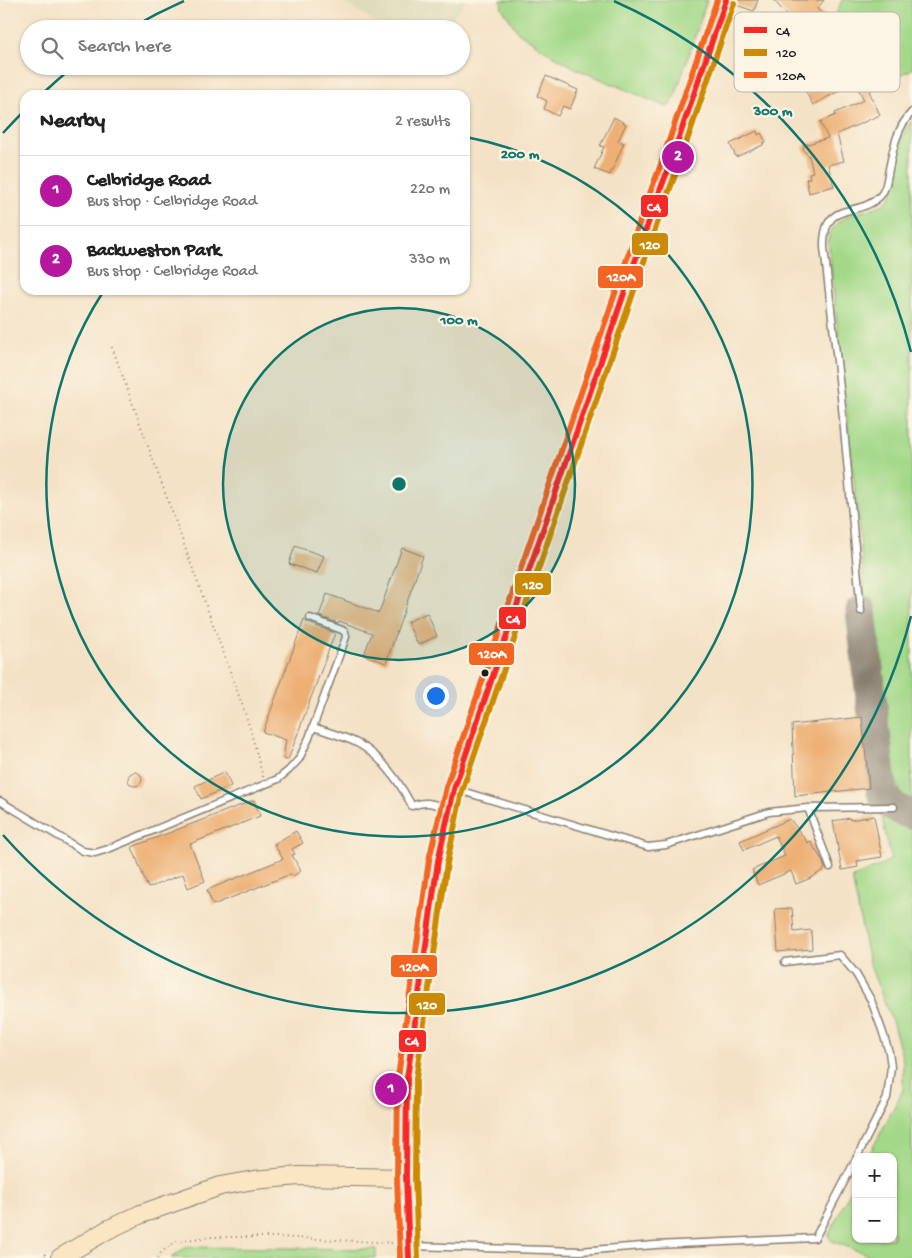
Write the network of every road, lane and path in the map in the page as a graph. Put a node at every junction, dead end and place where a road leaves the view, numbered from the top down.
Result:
1 (726, 0) edge
2 (912, 112) edge
3 (112, 347) dead end
4 (861, 611) dead end
5 (310, 618) dead end
6 (313, 727) junction
7 (265, 785) junction
8 (454, 789) junction
9 (0, 801) edge
10 (894, 807) dead end
11 (808, 808) junction
12 (449, 809) junction
13 (830, 867) dead end
14 (785, 962) dead end
15 (859, 1153) edge
16 (852, 1166) edge
17 (406, 1178) junction
18 (409, 1252) edge
19 (60, 1258) edge
20 (158, 1258) edge

1 - 8 main road
2 - 4 lane
3 - 7 path
5 - 6 lane
6 - 7 lane
6 - 12 lane
7 - 9 lane
8 - 11 lane
8 - 12 main road
10 - 11 lane
11 - 13 lane
12 - 17 main road
14 - 15 lane
16 - 18 lane
17 - 18 main road
17 - 19 main road
18 - 20 path

